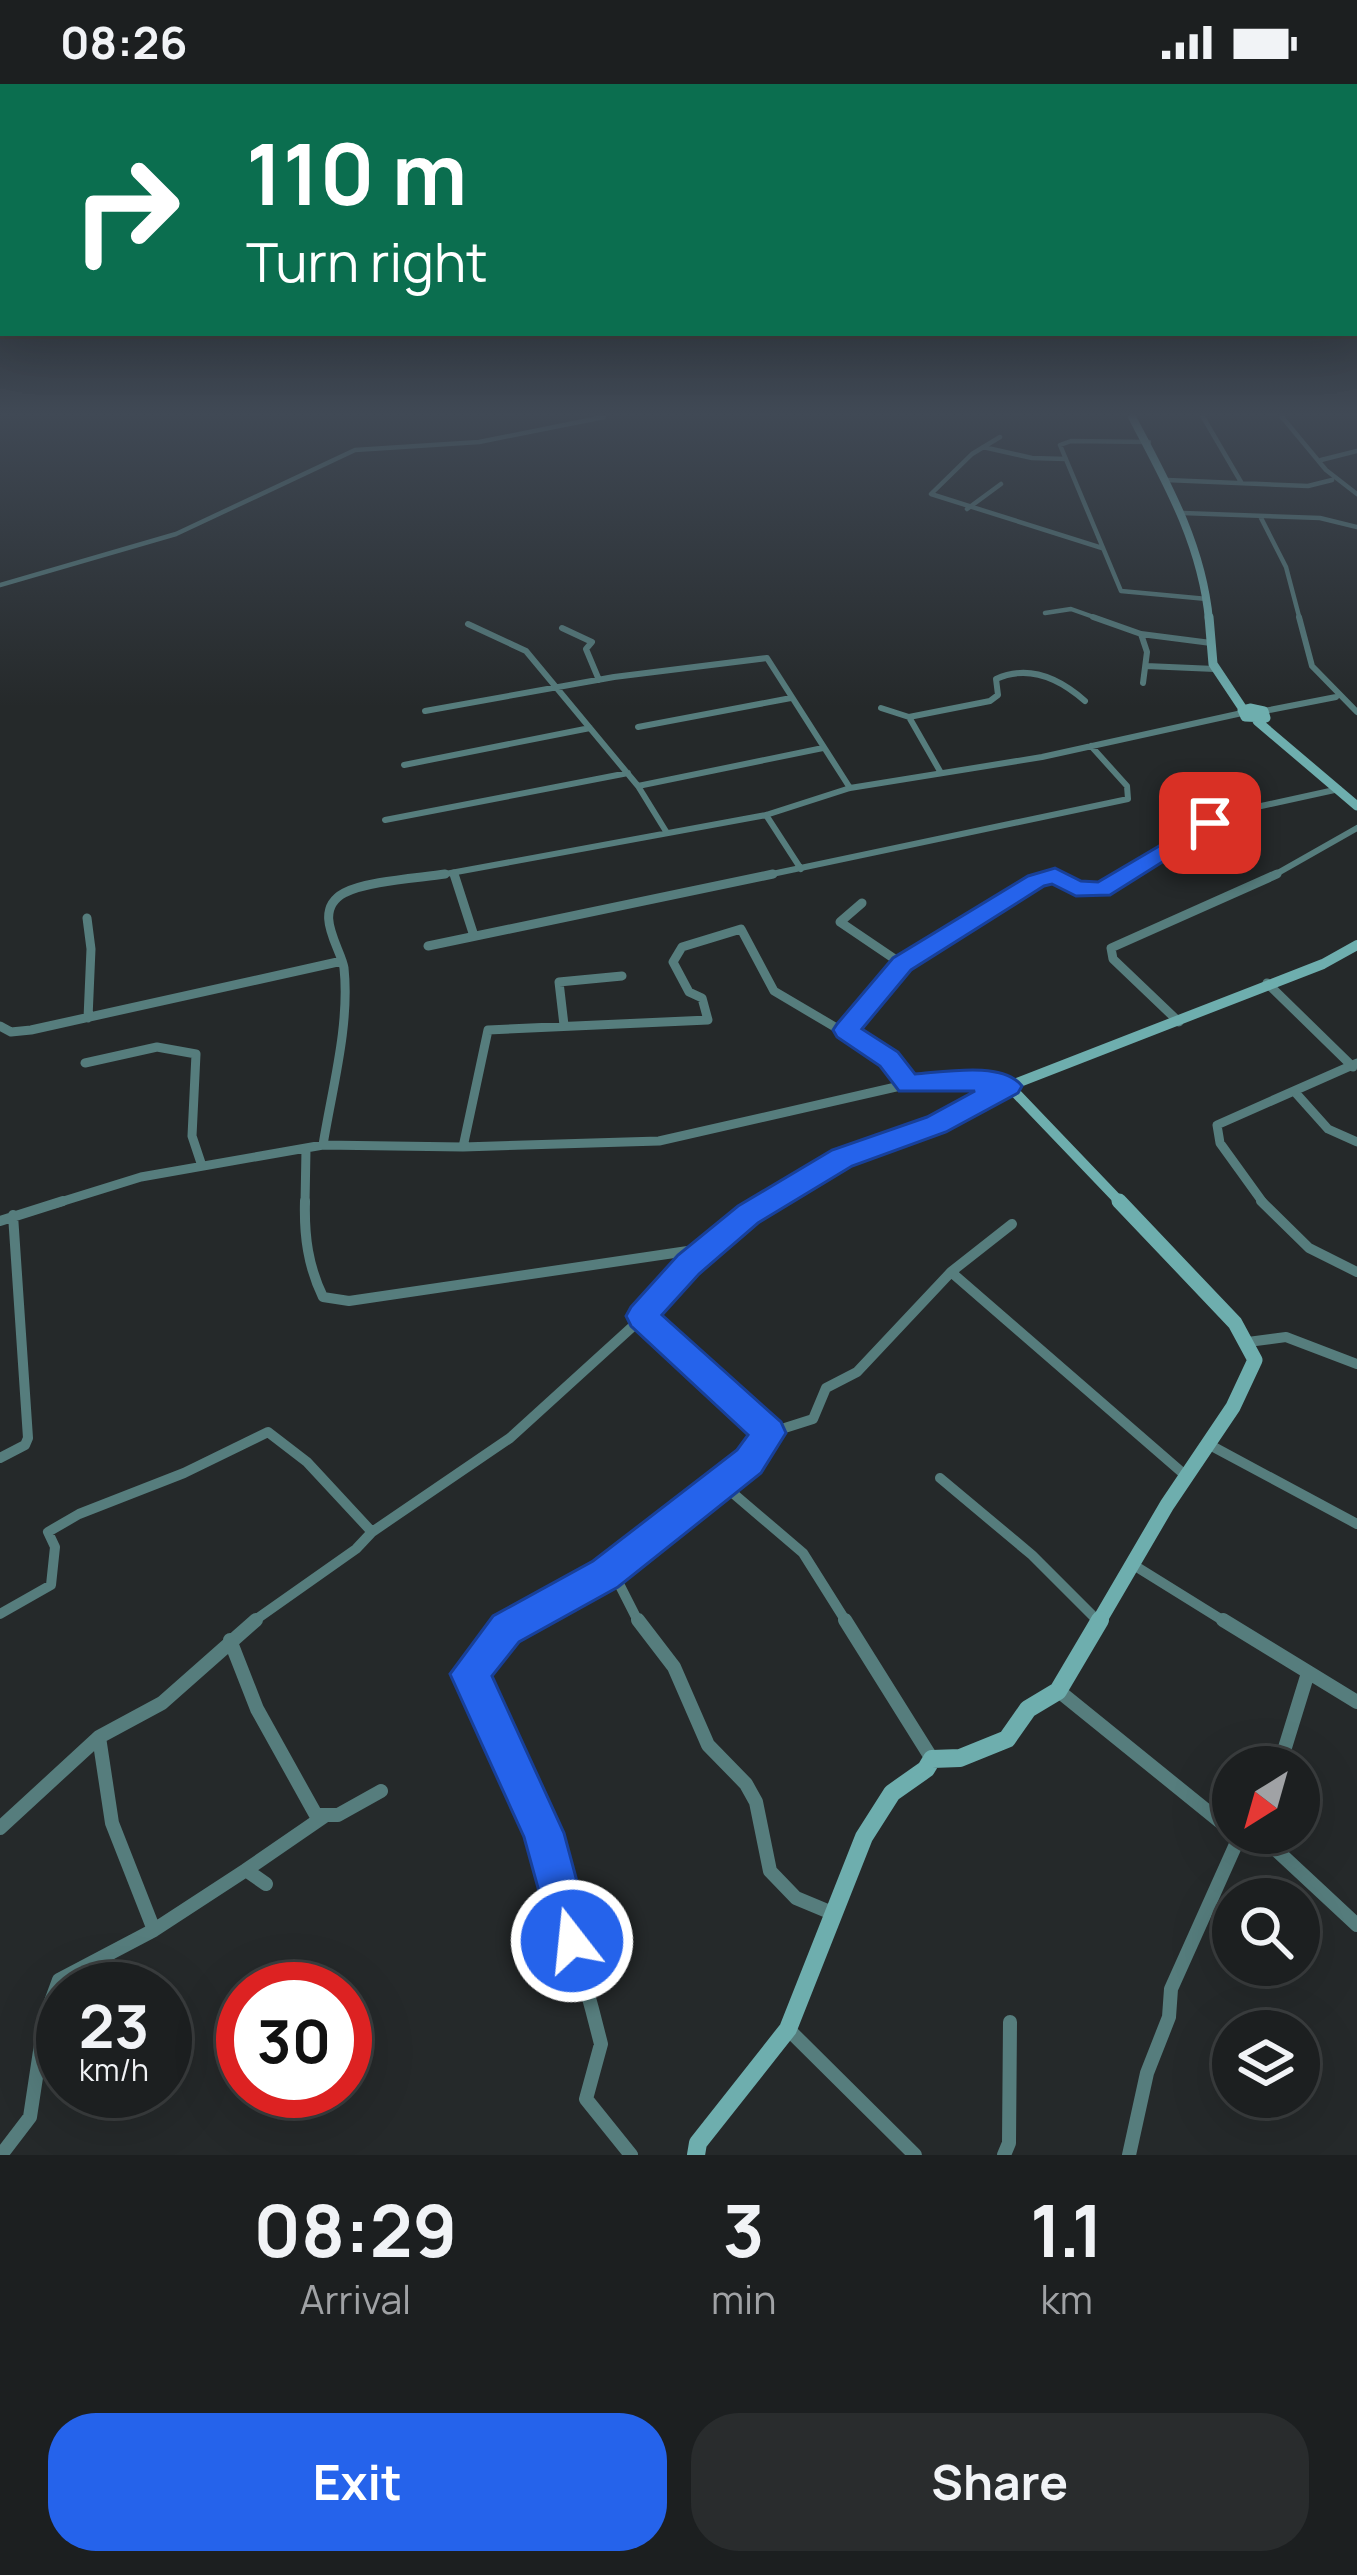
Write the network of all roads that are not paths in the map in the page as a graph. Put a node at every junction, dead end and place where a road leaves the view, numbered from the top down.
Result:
1 (1183, 513) edge
2 (219, 514) edge
3 (983, 514) edge
4 (1088, 514) edge
5 (1200, 514) edge
6 (1260, 516) junction
7 (1357, 527) edge
8 (1102, 548) junction
9 (0, 585) edge
10 (1207, 599) junction
11 (1045, 613) dead end
12 (468, 624) dead end
13 (562, 628) dead end
14 (1141, 634) junction
15 (1211, 643) junction
16 (1146, 666) junction
17 (1215, 669) junction
18 (599, 680) junction
19 (1143, 683) dead end
20 (559, 686) junction
21 (1336, 697) junction
22 (791, 698) junction
23 (1085, 701) dead end
24 (881, 708) dead end
25 (425, 711) dead end
26 (1357, 712) edge
27 (1251, 713) junction
28 (909, 717) junction
29 (638, 727) dead end
30 (590, 728) junction
31 (1091, 746) junction
32 (823, 748) junction
33 (404, 765) dead end
34 (628, 773) junction
35 (941, 773) junction
36 (638, 787) junction
37 (850, 788) junction
38 (1339, 789) junction
39 (1357, 806) edge
40 (766, 815) junction
41 (385, 820) dead end
42 (1357, 828) edge
43 (667, 833) junction
44 (801, 869) junction
45 (454, 873) junction
46 (862, 903) dead end
47 (87, 918) dead end
48 (474, 936) junction
49 (1357, 945) edge
50 (428, 946) dead end
51 (342, 961) junction
52 (902, 964) junction
53 (622, 976) dead end
54 (1267, 983) junction
55 (88, 1018) junction
56 (1179, 1022) junction
57 (564, 1025) junction
58 (0, 1026) edge
59 (846, 1030) junction
60 (85, 1063) dead end
61 (1355, 1066) edge
62 (909, 1084) junction
63 (1009, 1086) junction
64 (1294, 1091) junction
65 (1357, 1142) edge
66 (323, 1144) junction
67 (463, 1147) junction
68 (306, 1149) junction
69 (202, 1166) junction
70 (13, 1215) junction
71 (0, 1221) edge
72 (1012, 1223) dead end
73 (708, 1248) junction
74 (951, 1272) junction
75 (1357, 1272) edge
76 (642, 1316) junction
77 (1248, 1342) junction
78 (1357, 1364) edge
79 (769, 1433) junction
80 (1207, 1443) junction
81 (0, 1458) edge
82 (1186, 1474) junction
83 (940, 1478) dead end
84 (721, 1483) junction
85 (1357, 1524) edge
86 (372, 1532) junction
87 (1132, 1564) junction
88 (611, 1568) junction
89 (0, 1614) edge
90 (1097, 1620) junction
91 (230, 1640) junction
92 (1308, 1673) junction
93 (1058, 1691) junction
94 (1357, 1702) edge
95 (99, 1737) junction
96 (1285, 1746) edge
97 (932, 1759) junction
98 (381, 1791) dead end
99 (1212, 1814) edge
100 (326, 1815) junction
101 (0, 1828) edge
102 (1229, 1854) edge
103 (1281, 1854) edge
104 (246, 1870) junction
105 (266, 1885) dead end
106 (832, 1913) junction
107 (1357, 1924) edge
108 (154, 1930) junction
109 (1010, 2022) dead end
110 (788, 2029) junction
111 (1, 2155) edge
112 (631, 2155) edge
113 (696, 2155) edge
114 (916, 2155) edge
115 (1004, 2155) edge
116 (1129, 2155) edge

1 - 10 street
2 - 9 street
3 - 8 street
4 - 8 street
5 - 6 street
6 - 7 street
6 - 21 street
8 - 10 street
10 - 15 street
11 - 14 street
12 - 20 street
13 - 18 street
14 - 15 street
14 - 16 street
15 - 17 street
16 - 17 street
16 - 19 street
17 - 27 street
18 - 20 street
18 - 22 street
20 - 25 street
20 - 30 street
21 - 26 street
21 - 27 street
22 - 29 street
22 - 32 street
23 - 28 street
24 - 28 street
27 - 31 street
27 - 38 street
28 - 35 street
30 - 33 street
30 - 34 street
31 - 35 street
31 - 44 street
32 - 36 street
32 - 37 street
34 - 36 street
34 - 41 street
35 - 37 street
36 - 43 street
37 - 40 street
38 - 39 street
38 - 52 street
40 - 43 street
40 - 44 street
42 - 56 street
43 - 45 street
44 - 48 street
45 - 48 street
45 - 51 street
46 - 52 street
47 - 55 street
48 - 50 street
49 - 54 street
51 - 55 street
51 - 66 street
52 - 59 street
53 - 57 street
54 - 56 street
54 - 61 street
55 - 58 street
56 - 63 street
57 - 59 street
57 - 67 street
59 - 62 street
60 - 69 street
61 - 64 street
62 - 63 street
62 - 67 street
63 - 73 street
63 - 77 street
64 - 65 street
64 - 75 street
66 - 67 street
66 - 68 street
68 - 69 street
68 - 73 street
69 - 70 street
70 - 71 street
70 - 81 street
72 - 74 street
73 - 76 street
74 - 79 street
74 - 82 street
76 - 79 street
76 - 86 street
77 - 78 street
77 - 80 street
79 - 84 street
80 - 82 street
80 - 85 street
82 - 87 street
83 - 90 street
84 - 88 street
84 - 97 street
86 - 89 street
86 - 91 street
87 - 90 street
87 - 92 street
88 - 106 street
88 - 112 street
90 - 93 street
91 - 95 street
91 - 100 street
92 - 94 street
92 - 96 street
93 - 97 street
93 - 99 street
95 - 101 street
95 - 108 street
97 - 106 street
98 - 100 street
100 - 104 street
102 - 116 street
103 - 107 street
104 - 105 street
104 - 108 street
106 - 110 street
108 - 111 street
109 - 115 street
110 - 113 street
110 - 114 street

